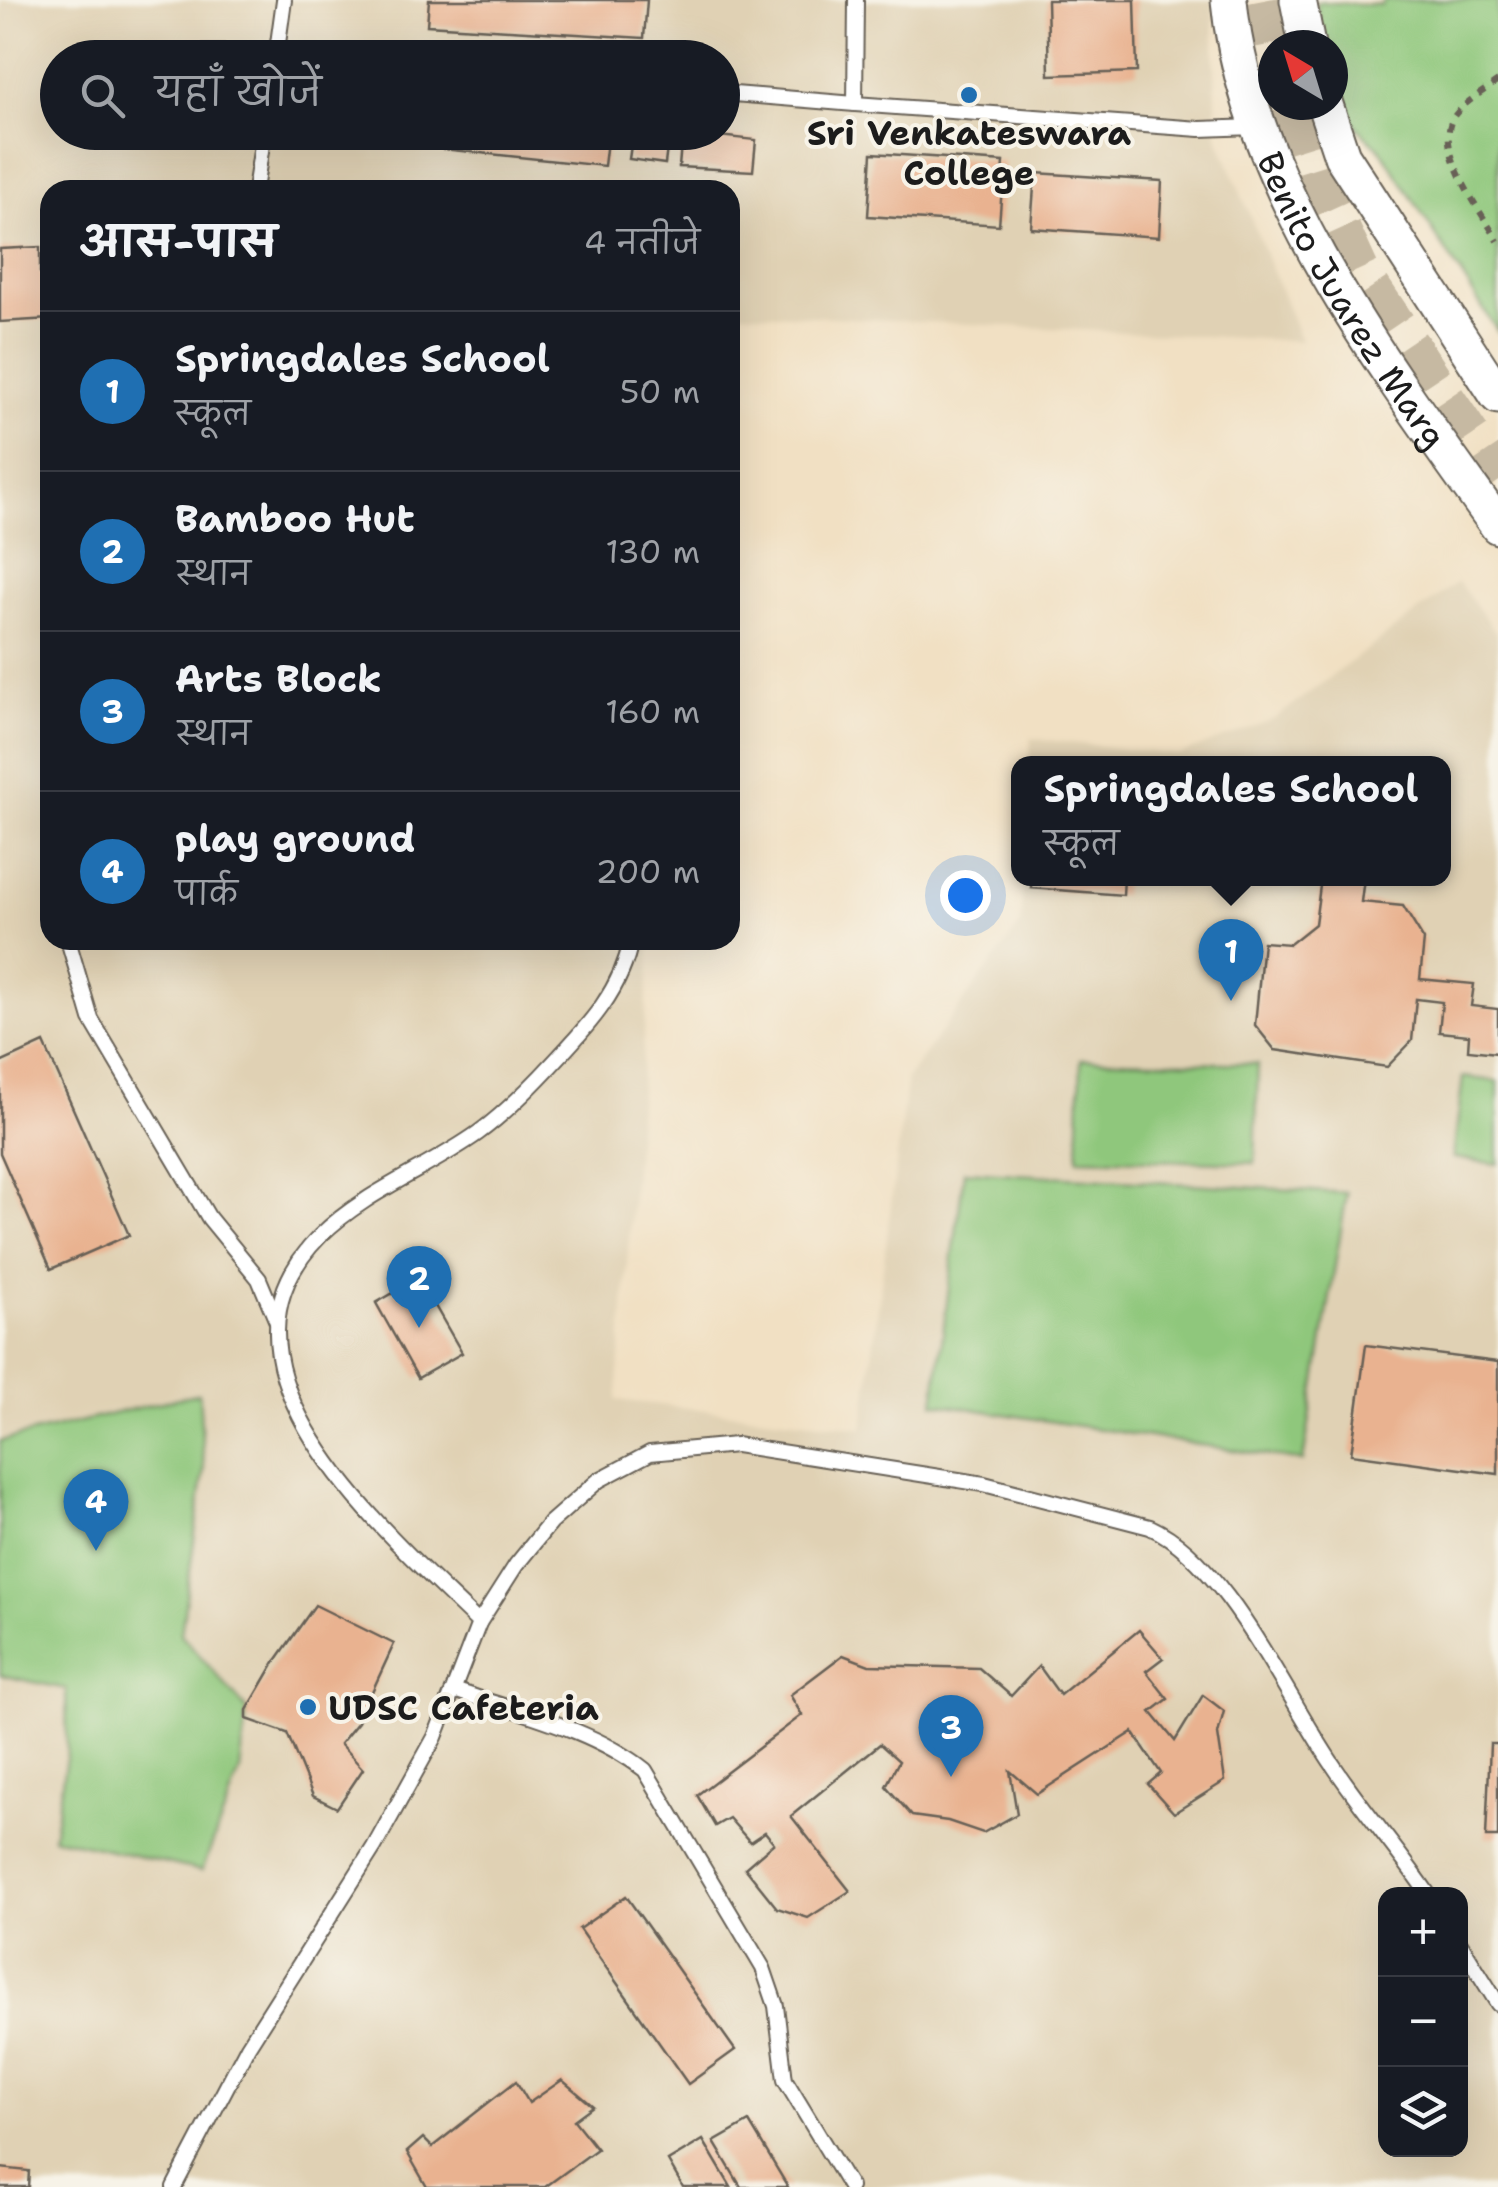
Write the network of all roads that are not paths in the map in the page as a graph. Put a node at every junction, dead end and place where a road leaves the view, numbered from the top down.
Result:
1 (284, 0) edge
2 (856, 0) edge
3 (1229, 0) edge
4 (1298, 0) edge
5 (1304, 30) edge
6 (278, 40) edge
7 (740, 94) edge
8 (855, 104) junction
9 (1330, 120) edge
10 (1255, 127) junction
11 (261, 150) edge
12 (257, 180) edge
13 (1498, 396) edge
14 (1498, 526) edge
15 (71, 950) edge
16 (627, 950) edge
17 (277, 1322) junction
18 (479, 1622) junction
19 (454, 1690) junction
20 (1423, 1887) edge
21 (1468, 1956) edge
22 (1498, 2004) edge
23 (174, 2187) edge
24 (850, 2187) edge

1 - 6 lane
2 - 8 lane
3 - 10 street, Benito Juarez Marg
4 - 5 street
7 - 8 lane
8 - 10 lane
9 - 13 street, Benito Juarez Marg
10 - 14 street, Benito Juarez Marg
11 - 12 lane
15 - 17 lane
16 - 17 lane
17 - 18 lane
18 - 19 lane
18 - 20 lane
19 - 23 lane
19 - 24 lane
21 - 22 lane

